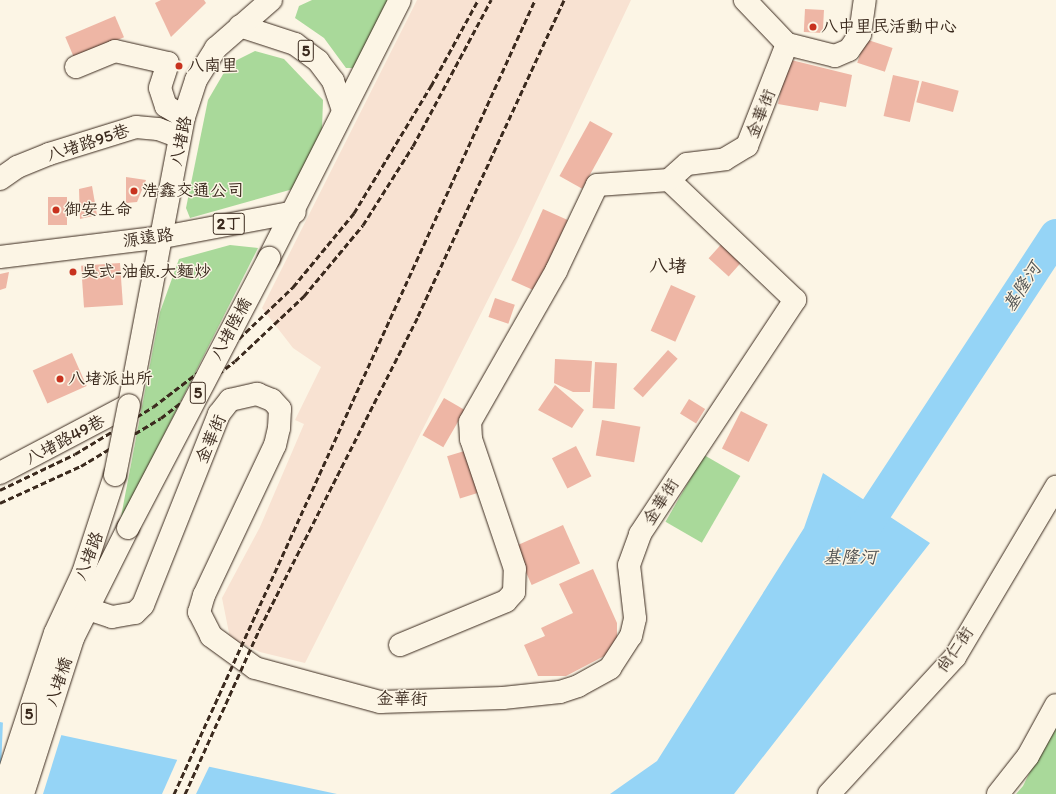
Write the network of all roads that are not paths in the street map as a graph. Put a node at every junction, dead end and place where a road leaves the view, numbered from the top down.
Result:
1 (271, 0) edge
2 (400, 0) edge
3 (745, 0) edge
4 (865, 0) edge
5 (240, 26) junction
6 (788, 44) junction
7 (76, 67) dead end
8 (343, 110) junction
9 (182, 127) junction
10 (0, 179) edge
11 (669, 180) junction
12 (295, 212) junction
13 (164, 237) junction
14 (0, 257) edge
15 (130, 405) junction
16 (0, 473) edge
17 (1056, 487) edge
18 (128, 528) joint
19 (78, 607) junction
20 (64, 636) junction
21 (400, 645) dead end
22 (1056, 705) edge
23 (2, 794) edge
24 (23, 794) edge
25 (829, 794) edge
26 (998, 794) edge

1 - 5 main road, 八堵路 / 5
2 - 8 main road, 5
3 - 6 main road
4 - 6 main road
5 - 8 main road, 5
5 - 9 main road, 八堵路 / 5
6 - 11 main road, 金華街
7 - 9 main road
8 - 12 main road, 5
9 - 10 main road, 八堵路95巷
9 - 13 main road, 八堵路 / 5
11 - 19 main road, 金華街
11 - 21 main road
12 - 13 main road, 源遠路 / 2丁
12 - 18 main road, 八堵陸橋 / 5, bridge
13 - 14 main road, 源遠路 / 2丁
13 - 15 main road, 八堵路 / 5
15 - 16 main road, 八堵路49巷
15 - 19 main road, 八堵路 / 5, bridge
17 - 25 main road, 尚仁街
18 - 19 main road, 八堵路 / 5
19 - 20 main road, 八堵路 / 5
20 - 23 main road, 八堵橋 / 5
20 - 24 main road, 八堵橋 / 5
22 - 26 main road

